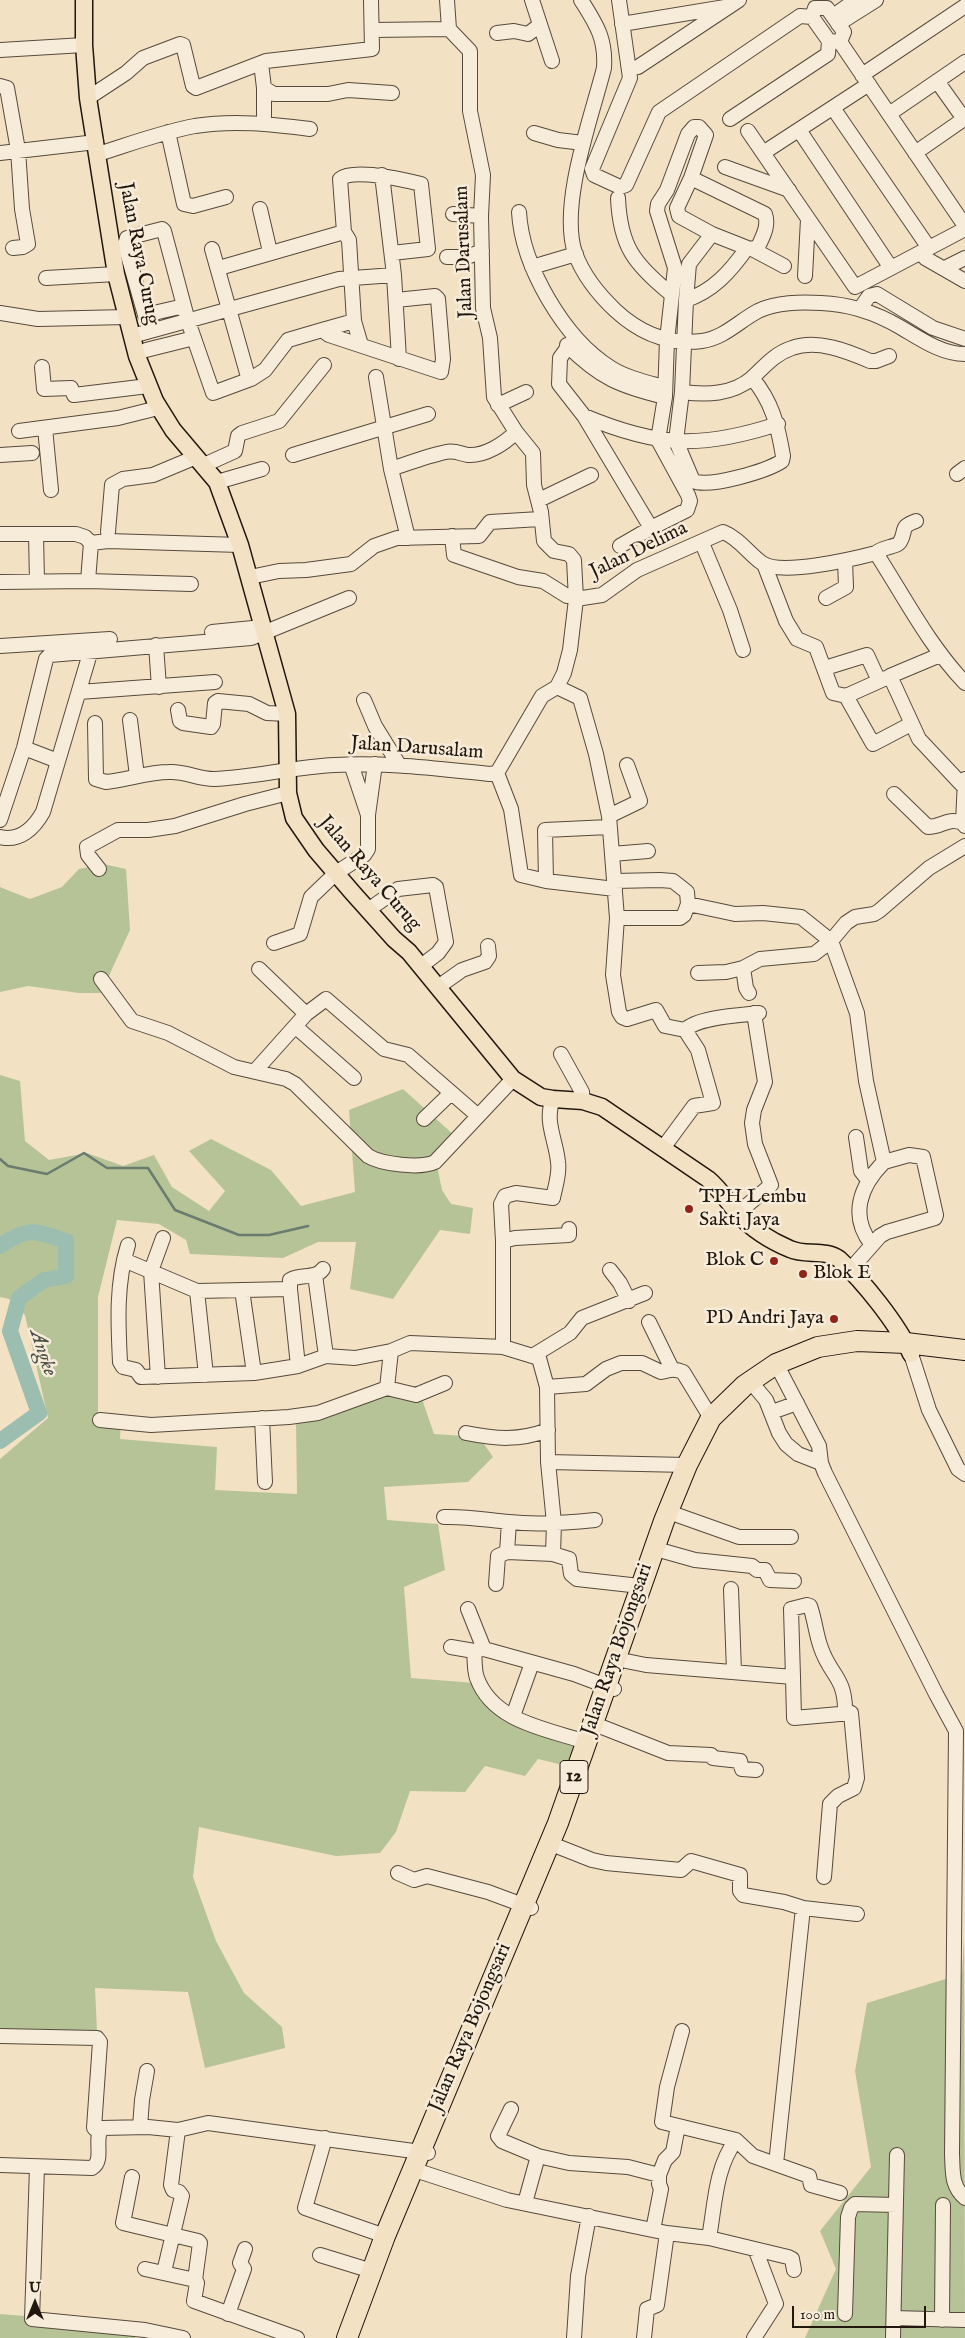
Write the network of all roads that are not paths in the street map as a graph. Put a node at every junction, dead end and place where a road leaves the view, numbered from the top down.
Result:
1 (84, 0) edge
2 (371, 0) edge
3 (447, 0) edge
4 (532, 0) edge
5 (581, 0) edge
6 (619, 0) edge
7 (856, 0) edge
8 (876, 0) edge
9 (734, 3) edge
10 (965, 6) edge
11 (812, 8) edge
12 (836, 20) junction
13 (622, 24) junction
14 (540, 25) junction
15 (449, 29) junction
16 (372, 30) junction
17 (497, 33) dead end
18 (834, 41) junction
19 (84, 45) junction
20 (0, 50) edge
21 (552, 61) dead end
22 (965, 62) edge
23 (261, 63) junction
24 (629, 69) junction
25 (866, 79) junction
26 (937, 81) junction
27 (0, 86) edge
28 (264, 88) junction
29 (392, 93) dead end
30 (88, 98) junction
31 (833, 108) junction
32 (889, 114) junction
33 (730, 119) dead end
34 (264, 123) junction
35 (310, 129) dead end
36 (799, 130) junction
37 (748, 131) dead end
38 (168, 132) junction
39 (534, 133) dead end
40 (583, 143) junction
41 (97, 148) junction
42 (18, 150) junction
43 (0, 153) edge
44 (763, 153) junction
45 (915, 153) junction
46 (725, 168) dead end
47 (382, 175) junction
48 (691, 178) junction
49 (789, 190) junction
50 (226, 197) dead end
51 (618, 198) dead end
52 (260, 209) dead end
53 (519, 212) dead end
54 (453, 214) dead end
55 (481, 216) junction
56 (808, 219) junction
57 (965, 227) edge
58 (344, 232) junction
59 (712, 234) junction
60 (13, 248) dead end
61 (212, 249) dead end
62 (750, 249) junction
63 (482, 251) junction
64 (270, 252) junction
65 (392, 253) junction
66 (927, 253) junction
67 (576, 254) junction
68 (447, 257) dead end
69 (965, 258) edge
70 (674, 261) junction
71 (689, 264) junction
72 (784, 266) dead end
73 (532, 267) junction
74 (219, 268) junction
75 (892, 268) junction
76 (944, 268) junction
77 (116, 274) junction
78 (394, 275) junction
79 (805, 276) dead end
80 (351, 277) junction
81 (46, 278) dead end
82 (965, 281) edge
83 (671, 294) junction
84 (396, 300) junction
85 (686, 300) junction
86 (184, 306) junction
87 (231, 309) junction
88 (860, 309) junction
89 (0, 313) edge
90 (127, 317) junction
91 (188, 321) junction
92 (354, 321) junction
93 (322, 330) junction
94 (132, 336) junction
95 (194, 338) junction
96 (965, 339) edge
97 (667, 340) junction
98 (571, 341) junction
99 (683, 342) junction
100 (361, 345) junction
101 (146, 350) dead end
102 (965, 354) edge
103 (889, 356) dead end
104 (399, 359) junction
105 (324, 365) dead end
106 (42, 367) dead end
107 (376, 377) dead end
108 (752, 378) junction
109 (252, 379) junction
110 (148, 386) junction
111 (526, 392) dead end
112 (664, 392) junction
113 (682, 392) junction
114 (498, 405) junction
115 (158, 408) junction
116 (428, 414) dead end
117 (584, 416) junction
118 (778, 424) junction
119 (382, 426) junction
120 (45, 428) junction
121 (615, 429) junction
122 (19, 431) dead end
123 (516, 432) junction
124 (658, 440) junction
125 (676, 441) junction
126 (605, 451) junction
127 (32, 454) dead end
128 (293, 454) dead end
129 (0, 455) edge
130 (200, 461) junction
131 (262, 469) dead end
132 (391, 469) junction
133 (591, 475) dead end
134 (217, 482) junction
135 (51, 490) dead end
136 (539, 500) junction
137 (540, 519) junction
138 (916, 522) dead end
139 (651, 528) junction
140 (108, 532) dead end
141 (0, 534) edge
142 (36, 535) junction
143 (452, 536) junction
144 (408, 538) junction
145 (91, 543) junction
146 (702, 543) junction
147 (240, 544) junction
148 (620, 546) dead end
149 (876, 553) junction
150 (844, 560) junction
151 (764, 564) junction
152 (250, 577) junction
153 (88, 580) junction
154 (37, 581) junction
155 (0, 582) edge
156 (191, 584) dead end
157 (572, 597) junction
158 (349, 598) dead end
159 (826, 598) dead end
160 (264, 630) junction
161 (156, 645) junction
162 (0, 646) edge
163 (91, 650) junction
164 (744, 650) dead end
165 (940, 655) junction
166 (824, 668) junction
167 (885, 678) junction
168 (215, 682) dead end
169 (965, 683) edge
170 (159, 687) junction
171 (557, 687) junction
172 (79, 692) junction
173 (846, 696) junction
174 (364, 700) dead end
175 (178, 710) dead end
176 (287, 714) junction
177 (130, 720) dead end
178 (95, 722) dead end
179 (911, 724) junction
180 (24, 748) junction
181 (58, 761) junction
182 (351, 764) junction
183 (375, 764) junction
184 (399, 765) junction
185 (627, 765) dead end
186 (287, 768) junction
187 (497, 773) junction
188 (137, 776) junction
189 (964, 783) edge
190 (288, 793) junction
191 (894, 794) dead end
192 (368, 815) junction
193 (0, 820) edge
194 (609, 822) junction
195 (964, 824) edge
196 (0, 838) edge
197 (965, 846) edge
198 (648, 851) dead end
199 (612, 854) junction
200 (100, 869) dead end
201 (336, 873) junction
202 (546, 881) junction
203 (615, 885) junction
204 (688, 904) junction
205 (368, 910) junction
206 (617, 918) junction
207 (831, 941) junction
208 (274, 943) dead end
209 (488, 946) dead end
210 (421, 966) junction
211 (743, 968) junction
212 (259, 969) dead end
213 (698, 973) dead end
214 (101, 979) dead end
215 (438, 987) junction
216 (749, 993) dead end
217 (306, 1014) junction
218 (296, 1027) junction
219 (685, 1030) junction
220 (561, 1054) dead end
221 (255, 1071) junction
222 (354, 1078) dead end
223 (512, 1079) junction
224 (451, 1093) junction
225 (552, 1100) junction
226 (583, 1101) junction
227 (477, 1115) junction
228 (424, 1120) dead end
229 (856, 1137) dead end
230 (663, 1148) junction
231 (884, 1162) junction
232 (868, 1180) junction
233 (738, 1213) junction
234 (569, 1229) dead end
235 (163, 1238) dead end
236 (503, 1241) junction
237 (872, 1245) junction
238 (128, 1246) dead end
239 (124, 1260) junction
240 (610, 1270) dead end
241 (850, 1270) junction
242 (151, 1271) junction
243 (290, 1289) junction
244 (197, 1290) junction
245 (242, 1290) junction
246 (645, 1293) dead end
247 (628, 1301) junction
248 (648, 1322) dead end
249 (503, 1347) junction
250 (909, 1349) junction
251 (965, 1350) edge
252 (391, 1351) junction
253 (534, 1355) junction
254 (326, 1356) junction
255 (965, 1359) edge
256 (298, 1366) junction
257 (672, 1369) junction
258 (254, 1373) junction
259 (781, 1373) junction
260 (206, 1375) junction
261 (158, 1377) junction
262 (445, 1383) dead end
263 (547, 1387) junction
264 (388, 1388) junction
265 (756, 1388) junction
266 (797, 1403) junction
267 (772, 1412) junction
268 (262, 1418) junction
269 (711, 1418) junction
270 (100, 1420) dead end
271 (548, 1430) junction
272 (466, 1433) dead end
273 (548, 1462) junction
274 (821, 1463) junction
275 (687, 1465) junction
276 (965, 1474) edge
277 (265, 1482) dead end
278 (677, 1515) junction
279 (444, 1516) dead end
280 (595, 1520) dead end
281 (509, 1522) junction
282 (554, 1523) junction
283 (791, 1537) dead end
284 (663, 1551) junction
285 (507, 1552) junction
286 (553, 1554) junction
287 (794, 1581) dead end
288 (496, 1584) dead end
289 (640, 1586) junction
290 (731, 1589) dead end
291 (468, 1609) dead end
292 (451, 1647) dead end
293 (479, 1650) junction
294 (620, 1660) junction
295 (532, 1663) junction
296 (734, 1671) junction
297 (793, 1677) junction
298 (610, 1687) junction
299 (851, 1713) junction
300 (513, 1716) junction
301 (602, 1727) junction
302 (586, 1742) junction
303 (756, 1770) dead end
304 (559, 1847) junction
305 (398, 1873) dead end
306 (824, 1877) dead end
307 (527, 1906) junction
308 (803, 1908) junction
309 (857, 1914) dead end
310 (959, 2026) edge
311 (682, 2031) dead end
312 (0, 2036) edge
313 (147, 2071) dead end
314 (511, 2109) dead end
315 (678, 2126) junction
316 (959, 2126) edge
317 (140, 2127) junction
318 (178, 2130) junction
319 (98, 2132) junction
320 (325, 2138) junction
321 (736, 2140) junction
322 (424, 2152) junction
323 (897, 2155) dead end
324 (538, 2156) junction
325 (776, 2164) junction
326 (0, 2165) edge
327 (37, 2167) junction
328 (421, 2172) junction
329 (659, 2175) junction
330 (132, 2177) dead end
331 (840, 2194) dead end
332 (965, 2198) edge
333 (525, 2203) junction
334 (896, 2205) junction
335 (944, 2205) dead end
336 (588, 2216) junction
337 (653, 2230) junction
338 (667, 2233) junction
339 (172, 2235) junction
340 (385, 2236) junction
341 (709, 2238) junction
342 (245, 2249) dead end
343 (756, 2251) junction
344 (320, 2255) dead end
345 (145, 2269) dead end
346 (794, 2270) dead end
347 (372, 2271) junction
348 (164, 2272) junction
349 (195, 2280) junction
350 (228, 2314) junction
351 (845, 2314) dead end
352 (894, 2318) junction
353 (942, 2320) junction
354 (965, 2320) edge
355 (183, 2338) edge
356 (297, 2338) edge
357 (347, 2338) edge
358 (356, 2338) edge
359 (574, 2338) edge
360 (644, 2338) edge
361 (754, 2338) edge
362 (893, 2338) edge

1 - 19 main road, Jalan Raya Curug
2 - 16 street
3 - 15 street
4 - 14 street
5 - 40 street
6 - 13 street
7 - 12 street
8 - 12 street
9 - 13 street
9 - 24 street
10 - 25 street
11 - 12 street
11 - 18 street
11 - 24 street
12 - 18 street
13 - 24 street
14 - 17 street
14 - 21 street
15 - 16 street
15 - 55 street, Jalan Darusalam
16 - 23 street
18 - 25 street
18 - 33 street
19 - 20 street
19 - 30 main road, Jalan Raya Curug
22 - 26 street
23 - 28 street
23 - 30 street
25 - 31 street
25 - 32 street
26 - 32 street
26 - 45 street
27 - 42 street
28 - 29 street
28 - 34 street
30 - 41 main road, Jalan Raya Curug
31 - 36 street
31 - 66 street
32 - 45 street
34 - 35 street
34 - 38 street
36 - 44 street
36 - 75 street
37 - 44 street
38 - 41 street
38 - 50 street
39 - 40 street
40 - 67 street
41 - 42 street
41 - 77 main road, Jalan Raya Curug
42 - 43 street
42 - 60 street
44 - 49 street
45 - 57 street
46 - 49 street
47 - 58 street
47 - 65 street
47 - 65 street
48 - 59 street
48 - 62 street
48 - 70 street
49 - 56 street
51 - 83 street
52 - 64 street
53 - 73 street
54 - 55 street
55 - 63 street, Jalan Darusalam
56 - 75 street
56 - 79 street
57 - 66 street
58 - 64 street
58 - 80 street
59 - 62 street
59 - 71 street
61 - 74 street
62 - 72 street
62 - 85 street
63 - 68 street
63 - 114 street, Jalan Darusalam
64 - 74 street
65 - 78 street
66 - 75 street
66 - 76 street
67 - 73 street
67 - 97 street
69 - 76 street
70 - 71 street
70 - 83 street
71 - 85 street
73 - 98 street
74 - 87 street
76 - 82 street
77 - 81 street
77 - 90 main road, Jalan Raya Curug
78 - 80 street
78 - 84 street
80 - 87 street
80 - 92 street
83 - 97 street
84 - 104 street
84 - 104 street
85 - 99 street
86 - 86 street
86 - 91 street
87 - 91 street
87 - 109 street
88 - 96 street
88 - 99 street
88 - 102 street
89 - 90 street
90 - 94 main road, Jalan Raya Curug
91 - 94 street
91 - 95 street
92 - 93 street
92 - 100 street
93 - 100 street
93 - 109 street
94 - 110 main road, Jalan Raya Curug
95 - 101 street
95 - 109 street
97 - 99 street
97 - 112 street
98 - 112 street
98 - 117 street
99 - 113 street
100 - 104 street
103 - 108 street
105 - 130 street
106 - 110 street
107 - 119 street
108 - 113 street
108 - 118 street
110 - 115 main road, Jalan Raya Curug
111 - 114 street
112 - 124 street
113 - 125 street
114 - 123 street, Jalan Darusalam
115 - 120 street
115 - 130 main road, Jalan Raya Curug
116 - 119 street
117 - 121 street
117 - 126 street
118 - 125 street
118 - 125 street
119 - 128 street
119 - 132 street
120 - 122 street
120 - 135 street
121 - 124 street
121 - 126 street
123 - 132 street
123 - 136 street, Jalan Darusalam
124 - 125 street
124 - 139 street
126 - 139 street
127 - 129 street
130 - 134 main road, Jalan Raya Curug
130 - 140 street
131 - 134 street
132 - 144 street
133 - 136 street
134 - 147 main road, Jalan Raya Curug
136 - 137 street, Jalan Darusalam
137 - 143 street
137 - 157 street, Jalan Darusalam
138 - 149 street
139 - 148 street
141 - 142 street
142 - 145 street
142 - 154 street
143 - 144 street
143 - 157 street
144 - 152 street
145 - 147 street
145 - 153 street
146 - 151 street, Jalan Delima
146 - 157 street, Jalan Delima
146 - 164 street
147 - 152 main road, Jalan Raya Curug
149 - 150 street
149 - 165 street
150 - 151 street
150 - 159 street
151 - 166 street
152 - 160 main road, Jalan Raya Curug
153 - 154 street
153 - 156 street
154 - 155 street
157 - 171 street, Jalan Darusalam
158 - 160 street
160 - 161 street
160 - 162 street
160 - 176 main road, Jalan Raya Curug
161 - 163 street
161 - 170 street
163 - 172 street
163 - 180 street
165 - 167 street
165 - 169 street
166 - 167 street
166 - 173 street
167 - 173 street
167 - 179 street
168 - 170 street
170 - 172 street
171 - 187 street, Jalan Darusalam
171 - 194 street
172 - 181 street
173 - 179 street
174 - 184 street
175 - 176 street
176 - 186 main road, Jalan Raya Curug
177 - 188 street
178 - 188 street, Jalan Darusalam
179 - 189 street
180 - 181 street
180 - 193 street
181 - 196 street
182 - 183 street, Jalan Darusalam
182 - 186 street, Jalan Darusalam
182 - 192 street
183 - 184 street, Jalan Darusalam
183 - 192 street
184 - 187 street, Jalan Darusalam
185 - 194 street
186 - 188 street, Jalan Darusalam
186 - 190 main road, Jalan Raya Curug
187 - 202 street
189 - 195 street
190 - 200 street
190 - 201 main road, Jalan Raya Curug
191 - 195 street
192 - 201 street
194 - 199 street
194 - 202 street
197 - 207 street
198 - 199 street
199 - 203 street
201 - 205 main road, Jalan Raya Curug
201 - 208 street
202 - 203 street
203 - 204 street
203 - 206 street
204 - 206 street
204 - 207 street
205 - 210 main road, Jalan Raya Curug
205 - 210 street
206 - 219 street
207 - 211 street
207 - 231 street
209 - 215 street
210 - 215 main road, Jalan Raya Curug
211 - 213 street
211 - 216 street
212 - 217 street
214 - 221 street
215 - 223 main road, Jalan Raya Curug
217 - 218 street
217 - 224 street
218 - 221 street
218 - 222 street
219 - 230 street
219 - 233 street
220 - 226 street
221 - 227 street
223 - 225 main road, Jalan Raya Curug
223 - 227 street
224 - 227 street
224 - 228 street
225 - 226 main road, Jalan Raya Curug
225 - 236 street
226 - 230 main road, Jalan Raya Curug
229 - 232 street
230 - 233 main road, Jalan Raya Curug
231 - 232 street
231 - 237 street
232 - 237 street
233 - 241 main road, Jalan Raya Curug
234 - 236 street
235 - 242 street
236 - 249 street
237 - 241 street
238 - 239 street
239 - 242 street
239 - 261 street
240 - 247 street
241 - 250 main road, Jalan Raya Curug
242 - 244 street
242 - 261 street
243 - 245 street
243 - 254 street
243 - 256 street
244 - 245 street
244 - 260 street
245 - 258 street
246 - 247 street
247 - 253 street
248 - 257 street
249 - 252 street
249 - 253 street
250 - 251 highway, Jalan Raya Bojongsari / 12
250 - 255 highway, Jalan Raya Bojongsari / 12
250 - 259 highway, Jalan Raya Bojongsari / 12
250 - 269 highway, Jalan Raya Bojongsari / 12
250 - 276 street
252 - 254 street
252 - 264 street
253 - 263 street
254 - 256 street
256 - 258 street
257 - 263 street
257 - 269 street
258 - 260 street
259 - 265 highway, Jalan Raya Bojongsari / 12
259 - 266 street
260 - 261 street
262 - 264 street
263 - 271 street
264 - 268 street
265 - 267 street
265 - 278 highway, Jalan Raya Bojongsari / 12
266 - 267 street
266 - 274 street
267 - 274 street
268 - 270 street
268 - 277 street
269 - 275 highway, Jalan Raya Bojongsari / 12
271 - 272 street
271 - 273 street
273 - 275 street
273 - 282 street
274 - 310 street
275 - 289 highway, Jalan Raya Bojongsari / 12
278 - 283 street
278 - 284 highway, Jalan Raya Bojongsari / 12
279 - 281 street
280 - 282 street
281 - 282 street
281 - 285 street
282 - 286 street
284 - 287 street
284 - 294 highway, Jalan Raya Bojongsari / 12
285 - 286 street
285 - 288 street
286 - 289 street
289 - 294 highway, Jalan Raya Bojongsari / 12
290 - 296 street
291 - 293 street
292 - 293 street
293 - 295 street
293 - 300 street
294 - 296 street
294 - 298 highway, Jalan Raya Bojongsari / 12
295 - 298 street
295 - 300 street
296 - 297 street
297 - 299 street
297 - 299 street
298 - 301 highway, Jalan Raya Bojongsari / 12
298 - 302 highway, Jalan Raya Bojongsari / 12
299 - 306 street
300 - 302 street
301 - 303 street
301 - 304 highway, Jalan Raya Bojongsari / 12
302 - 307 highway, Jalan Raya Bojongsari / 12
304 - 307 highway, Jalan Raya Bojongsari / 12
304 - 308 street
305 - 307 street
307 - 322 highway, Jalan Raya Bojongsari / 12
308 - 309 street
308 - 325 street
310 - 316 street
311 - 315 street
312 - 319 street
313 - 317 street
314 - 324 street
315 - 321 street
315 - 329 street
316 - 332 street
317 - 318 street
317 - 319 street
318 - 320 street
318 - 339 street
319 - 327 street
320 - 322 street
320 - 340 street
321 - 325 street
321 - 341 street
322 - 328 highway, Jalan Raya Bojongsari / 12
322 - 340 highway, Jalan Raya Bojongsari / 12
323 - 334 street
324 - 329 street
324 - 333 street
325 - 331 street
326 - 327 street
327 - 355 street
328 - 333 street
328 - 358 highway, Jalan Raya Bojongsari / 12
329 - 337 street
330 - 339 street
333 - 336 street
334 - 351 street
334 - 352 street
335 - 353 street
336 - 337 street
336 - 359 street
337 - 338 street
338 - 341 street
338 - 360 street
339 - 348 street
339 - 349 street
340 - 347 highway, Jalan Raya Bojongsari / 12
341 - 343 street
342 - 350 street
343 - 346 street
343 - 361 street
344 - 347 street
345 - 348 street
347 - 357 highway, Jalan Raya Bojongsari / 12
348 - 349 street
349 - 350 street
350 - 356 street
352 - 353 street
352 - 362 street
353 - 354 street

